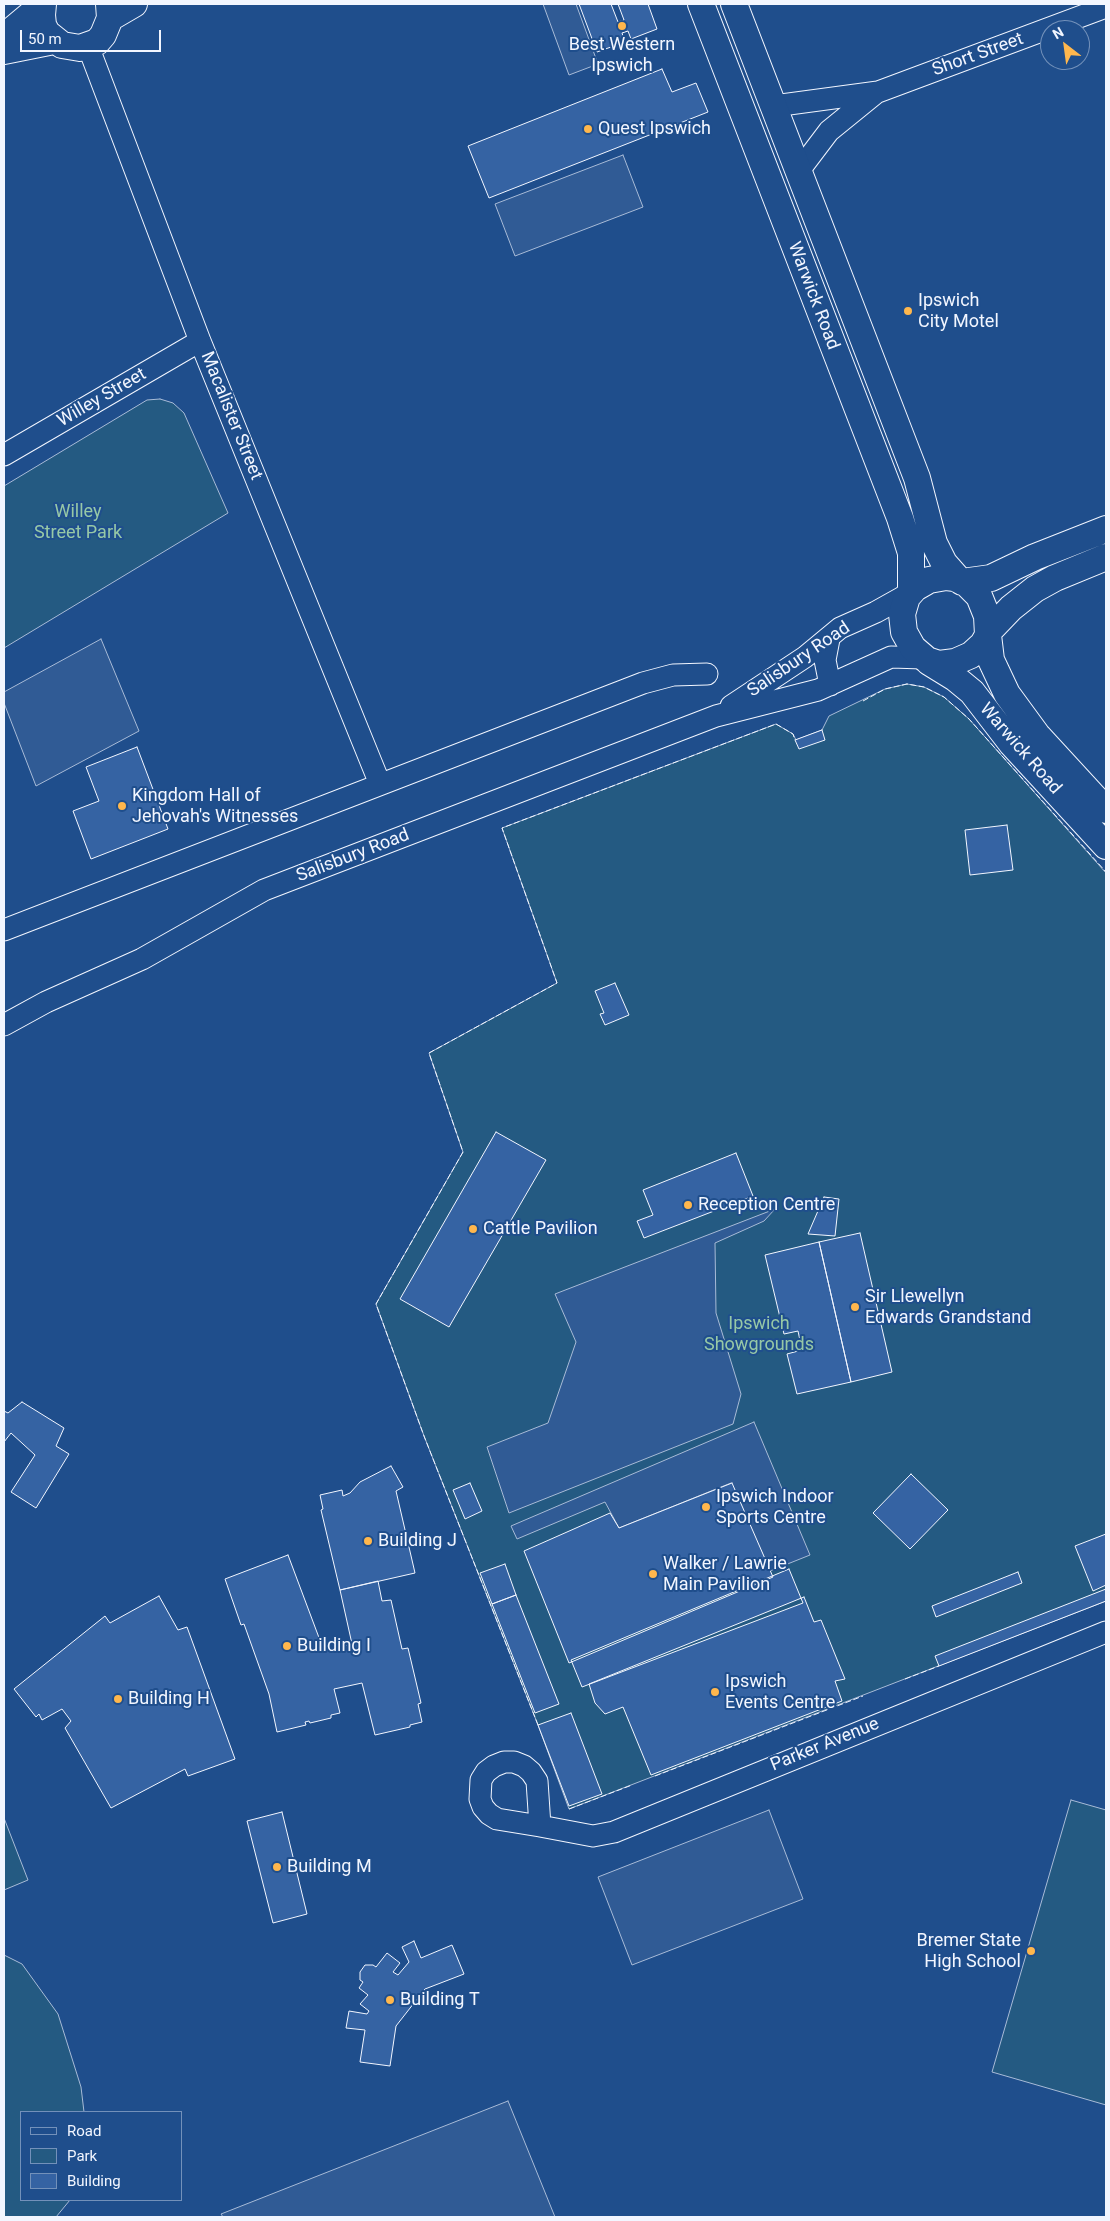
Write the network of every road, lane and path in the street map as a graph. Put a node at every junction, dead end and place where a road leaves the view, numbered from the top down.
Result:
1 (134, 4) edge
2 (701, 4) edge
3 (734, 4) edge
4 (43, 5) edge
5 (1106, 7) edge
6 (110, 11) edge
7 (4, 37) edge
8 (54, 41) junction
9 (88, 46) junction
10 (4, 51) edge
11 (878, 92) junction
12 (774, 106) junction
13 (798, 172) junction
14 (200, 341) junction
15 (4, 455) edge
16 (1106, 528) edge
17 (1106, 557) edge
18 (961, 581) junction
19 (910, 592) junction
20 (988, 633) junction
21 (828, 639) junction
22 (925, 659) junction
23 (707, 674) dead end
24 (830, 686) junction
25 (716, 716) junction
26 (380, 784) junction
27 (1106, 810) edge
28 (1106, 846) edge
29 (4, 930) edge
30 (46, 1002) junction
31 (4, 1009) edge
32 (4, 1025) edge
33 (1106, 1632) edge
34 (540, 1826) dead end

1 - 6 main road
2 - 19 main road, Warwick Road
3 - 12 main road, Warwick Road
4 - 7 main road
4 - 8 main road
5 - 11 street, Short Street
6 - 9 main road
8 - 9 main road
8 - 10 main road
9 - 14 street, Macalister Street
11 - 12 street, Short Street
11 - 13 street, Short Street
12 - 13 main road, Warwick Road
13 - 18 main road, Warwick Road
14 - 15 street, Willey Street
14 - 26 street, Macalister Street
16 - 18 main road
17 - 20 main road
18 - 19 main road
18 - 20 main road
19 - 21 street, Salisbury Road
19 - 22 main road
20 - 22 main road
20 - 27 main road, Warwick Road
21 - 24 street
21 - 25 street, Salisbury Road
22 - 24 street, Salisbury Road
22 - 28 main road, Warwick Road
23 - 26 street
24 - 25 street, Salisbury Road
25 - 30 street, Salisbury Road
26 - 29 street
30 - 31 street
30 - 32 street, Salisbury Road
33 - 34 street, Parker Avenue

